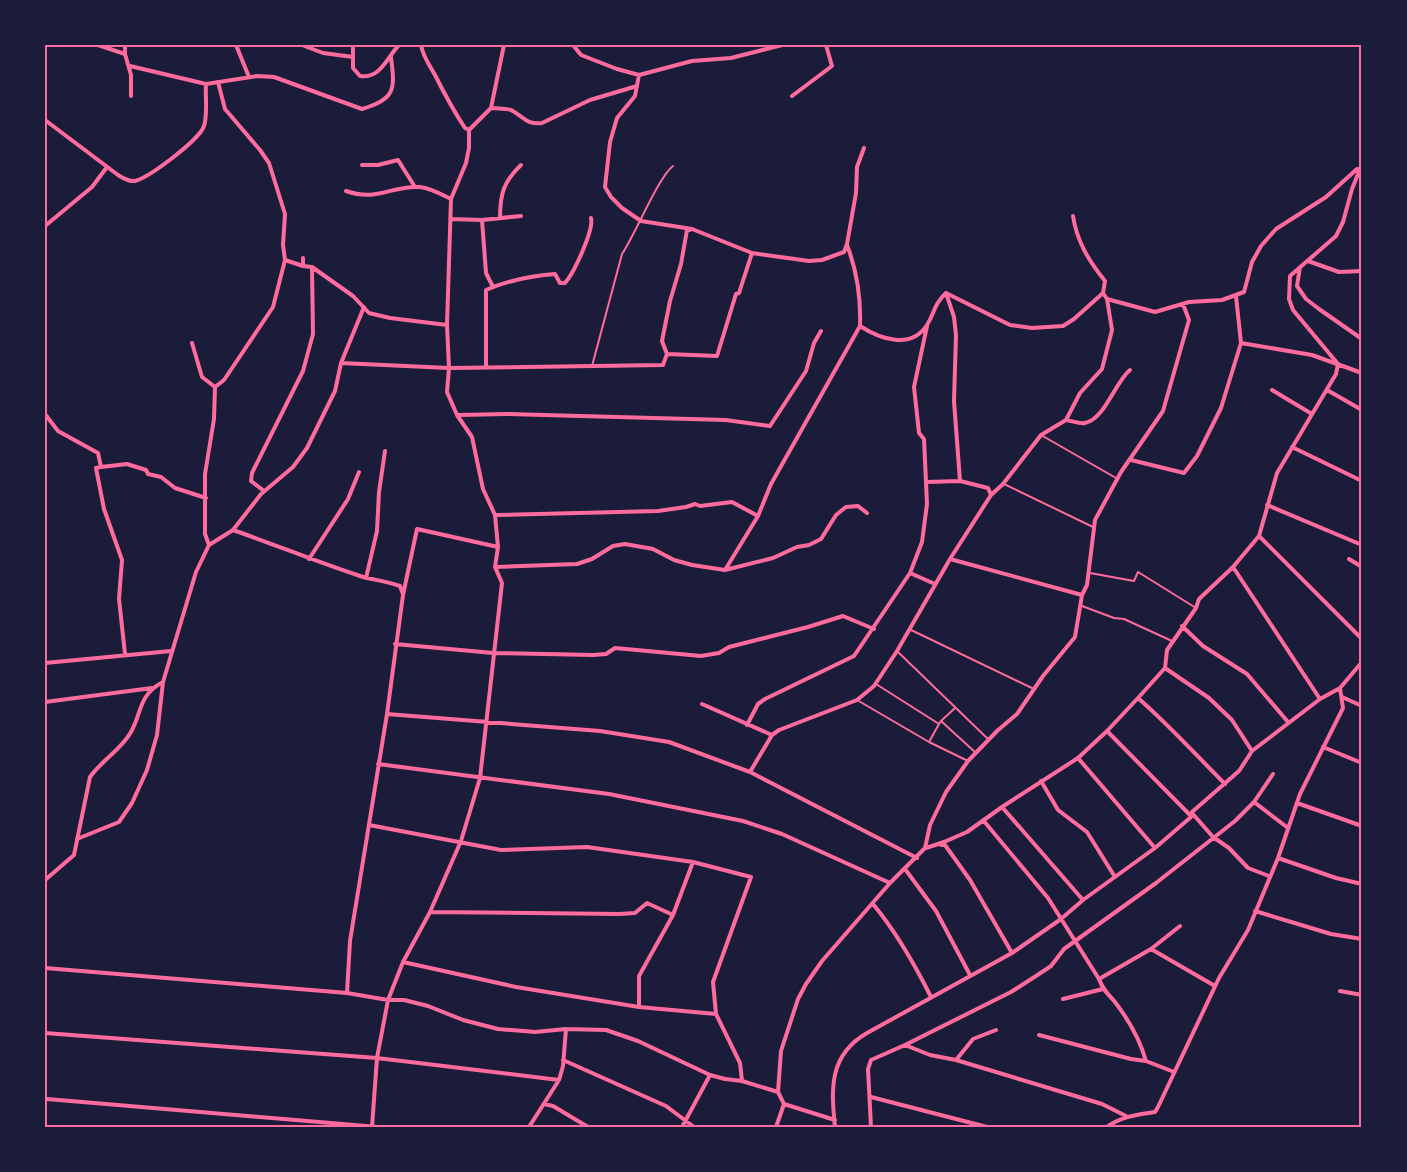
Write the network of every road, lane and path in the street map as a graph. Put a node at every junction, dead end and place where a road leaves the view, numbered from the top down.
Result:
1 (98, 45) edge
2 (125, 45) edge
3 (236, 45) edge
4 (302, 45) edge
5 (353, 45) edge
6 (399, 45) edge
7 (421, 45) edge
8 (504, 45) edge
9 (573, 45) edge
10 (782, 45) edge
11 (826, 45) edge
12 (125, 54) junction
13 (353, 57) junction
14 (391, 57) junction
15 (130, 66) junction
16 (639, 75) junction
17 (249, 77) junction
18 (218, 82) junction
19 (206, 84) junction
20 (637, 86) junction
21 (131, 96) dead end
22 (792, 96) dead end
23 (491, 108) junction
24 (45, 120) edge
25 (469, 130) junction
26 (864, 148) dead end
27 (362, 165) dead end
28 (521, 165) dead end
29 (673, 166) dead end
30 (107, 167) junction
31 (415, 187) junction
32 (346, 191) dead end
33 (451, 199) junction
34 (521, 216) dead end
35 (1073, 216) dead end
36 (500, 218) junction
37 (591, 218) dead end
38 (451, 219) junction
39 (482, 220) junction
40 (641, 221) junction
41 (46, 224) edge
42 (692, 229) junction
43 (847, 244) junction
44 (752, 253) junction
45 (303, 258) dead end
46 (285, 261) junction
47 (1307, 261) junction
48 (303, 266) junction
49 (1300, 266) junction
50 (312, 267) junction
51 (1362, 271) edge
52 (493, 287) junction
53 (946, 293) junction
54 (1103, 293) junction
55 (1236, 296) junction
56 (1107, 299) junction
57 (1183, 304) junction
58 (364, 307) junction
59 (447, 325) junction
60 (860, 326) junction
61 (927, 326) junction
62 (821, 331) dead end
63 (1362, 339) edge
64 (192, 343) dead end
65 (1241, 343) junction
66 (667, 354) junction
67 (341, 363) junction
68 (1338, 364) junction
69 (486, 366) junction
70 (592, 366) junction
71 (449, 368) junction
72 (1130, 370) dead end
73 (1362, 372) edge
74 (215, 387) junction
75 (1272, 390) dead end
76 (1327, 390) junction
77 (1362, 410) edge
78 (45, 414) edge
79 (1312, 414) junction
80 (457, 415) junction
81 (1066, 420) junction
82 (1041, 435) junction
83 (1292, 447) junction
84 (385, 451) dead end
85 (1131, 460) junction
86 (101, 467) junction
87 (359, 472) dead end
88 (1119, 479) junction
89 (960, 481) junction
90 (1362, 481) edge
91 (925, 482) junction
92 (1002, 484) junction
93 (264, 491) junction
94 (991, 495) junction
95 (206, 498) junction
96 (1267, 505) junction
97 (867, 513) dead end
98 (495, 515) junction
99 (758, 516) junction
100 (1093, 527) junction
101 (233, 530) junction
102 (1259, 536) junction
103 (209, 545) junction
104 (1362, 545) edge
105 (498, 548) junction
106 (309, 559) junction
107 (950, 559) junction
108 (1349, 559) dead end
109 (495, 567) junction
110 (1233, 567) junction
111 (1362, 567) edge
112 (725, 570) junction
113 (910, 573) junction
114 (1089, 573) junction
115 (366, 578) junction
116 (935, 584) junction
117 (403, 595) junction
118 (1082, 595) junction
119 (1082, 606) junction
120 (1196, 608) junction
121 (1182, 626) junction
122 (874, 629) junction
123 (909, 629) junction
124 (1362, 639) edge
125 (1172, 641) junction
126 (395, 644) junction
127 (171, 651) junction
128 (897, 651) junction
129 (493, 653) junction
130 (124, 654) junction
131 (1362, 662) edge
132 (45, 663) edge
133 (1165, 668) junction
134 (163, 682) junction
135 (876, 684) junction
136 (153, 688) junction
137 (1340, 688) junction
138 (1034, 689) junction
139 (1341, 696) junction
140 (1138, 698) junction
141 (1320, 699) junction
142 (857, 700) junction
143 (45, 702) edge
144 (702, 704) dead end
145 (1362, 706) edge
146 (956, 708) junction
147 (387, 714) junction
148 (485, 721) junction
149 (940, 722) junction
150 (1288, 722) junction
151 (747, 725) junction
152 (1107, 731) junction
153 (772, 735) junction
154 (989, 740) junction
155 (929, 742) junction
156 (1323, 747) junction
157 (1252, 751) junction
158 (976, 753) junction
159 (1078, 758) junction
160 (968, 761) junction
161 (1362, 763) edge
162 (378, 764) junction
163 (750, 772) junction
164 (1273, 774) dead end
165 (480, 778) junction
166 (1041, 781) junction
167 (1225, 784) junction
168 (1254, 802) junction
169 (1297, 803) junction
170 (1002, 807) junction
171 (1192, 815) junction
172 (983, 820) junction
173 (369, 825) junction
174 (1362, 826) edge
175 (1288, 828) junction
176 (1213, 837) junction
177 (77, 840) junction
178 (461, 841) junction
179 (936, 845) junction
180 (925, 848) junction
181 (1155, 848) junction
182 (917, 858) junction
183 (1278, 858) junction
184 (693, 862) junction
185 (905, 868) junction
186 (1116, 876) junction
187 (1269, 876) junction
188 (45, 880) edge
189 (890, 883) junction
190 (1362, 884) edge
191 (1083, 900) junction
192 (873, 904) junction
193 (1255, 911) junction
194 (430, 912) junction
195 (674, 915) junction
196 (1061, 919) junction
197 (1180, 926) dead end
198 (1362, 939) edge
199 (1075, 942) junction
200 (1150, 950) junction
201 (1012, 953) junction
202 (402, 962) junction
203 (45, 968) edge
204 (970, 975) junction
205 (1099, 979) junction
206 (1215, 986) junction
207 (1102, 989) junction
208 (1340, 991) dead end
209 (347, 993) junction
210 (1362, 995) edge
211 (931, 997) junction
212 (1063, 999) dead end
213 (388, 1000) junction
214 (639, 1007) junction
215 (716, 1014) junction
216 (566, 1029) junction
217 (996, 1030) dead end
218 (45, 1033) edge
219 (1039, 1035) dead end
220 (905, 1045) junction
221 (377, 1059) junction
222 (563, 1060) junction
223 (956, 1060) junction
224 (1146, 1060) junction
225 (1174, 1072) junction
226 (710, 1075) junction
227 (560, 1080) junction
228 (742, 1081) junction
229 (778, 1092) junction
230 (871, 1097) junction
231 (47, 1099) dead end
232 (544, 1104) junction
233 (784, 1104) junction
234 (1126, 1117) junction
235 (686, 1120) junction
236 (834, 1120) junction
237 (372, 1127) edge
238 (378, 1127) edge
239 (529, 1127) edge
240 (588, 1127) edge
241 (682, 1127) edge
242 (694, 1127) edge
243 (777, 1127) edge
244 (835, 1127) edge
245 (871, 1127) edge
246 (987, 1127) edge
247 (1107, 1127) edge

1 - 12 street
2 - 12 street
3 - 17 street
4 - 13 street
5 - 13 street
6 - 14 street
7 - 25 street
8 - 23 street
9 - 16 street
10 - 16 street
11 - 22 street
12 - 15 street
13 - 14 street
14 - 17 street
15 - 19 street
15 - 21 street
16 - 20 street
17 - 18 street
18 - 19 street
18 - 46 street
19 - 30 street
20 - 23 street
20 - 40 street
23 - 25 street
24 - 30 street
25 - 33 street
26 - 43 street
27 - 31 street
28 - 36 street
29 - 40 street
30 - 41 street
31 - 32 street
31 - 33 street
33 - 38 street
34 - 36 street
35 - 54 street
36 - 39 street
37 - 52 street
38 - 39 street
38 - 59 street
39 - 52 street
40 - 42 street
40 - 70 street
42 - 44 street
42 - 66 street
43 - 44 street
43 - 60 street
44 - 66 street
45 - 48 street
46 - 48 street
46 - 74 street
47 - 49 street
47 - 51 street
47 - 55 street
48 - 50 street
49 - 63 street
49 - 68 street
50 - 58 street
50 - 93 street
52 - 69 street
53 - 54 street
53 - 61 street
53 - 89 street
54 - 56 street
55 - 57 street
55 - 65 street
56 - 57 street
56 - 81 street
57 - 85 street
58 - 59 street
58 - 67 street
59 - 71 street
60 - 61 street
60 - 99 street
61 - 91 street
62 - 80 street
64 - 74 street
65 - 68 street
65 - 85 street
66 - 70 street
67 - 71 street
67 - 93 street
68 - 73 street
68 - 76 street
69 - 70 street
69 - 71 street
71 - 80 street
72 - 81 street
74 - 95 street
75 - 79 street
76 - 77 street
76 - 79 street
78 - 86 street
79 - 83 street
80 - 98 street
81 - 82 street
82 - 88 street
82 - 92 street
83 - 90 street
83 - 96 street
84 - 115 street
85 - 88 street
86 - 95 street
86 - 130 street
87 - 106 street
88 - 100 street
89 - 91 street
89 - 94 street
91 - 113 street
92 - 94 street
92 - 100 street
93 - 101 street
94 - 107 street
95 - 103 street
96 - 102 street
96 - 104 street
97 - 112 street
98 - 99 street
98 - 105 street
99 - 112 street
100 - 114 street
101 - 103 street
101 - 106 street
102 - 110 street
102 - 124 street
103 - 127 street
105 - 109 street
105 - 117 street
106 - 115 street
107 - 116 street
107 - 118 street
108 - 111 street
109 - 112 street
109 - 129 street
110 - 120 street
110 - 141 street
113 - 116 street
113 - 122 street
114 - 118 street
114 - 120 street
115 - 117 street
116 - 123 street
117 - 126 street
118 - 119 street
119 - 125 street
119 - 138 street
120 - 121 street
121 - 125 street
121 - 150 street
122 - 129 street
122 - 151 street
123 - 128 street
123 - 138 street
125 - 133 street
126 - 129 street
126 - 147 street
127 - 130 street
127 - 134 street
128 - 135 street
128 - 146 street
129 - 148 street
130 - 132 street
131 - 137 street
133 - 140 street
133 - 157 street
134 - 136 street
134 - 177 street
135 - 142 street
135 - 149 street
136 - 143 street
136 - 177 street
137 - 139 street
137 - 141 street
138 - 154 street
139 - 145 street
139 - 156 street
140 - 152 street
140 - 167 street
141 - 150 street
142 - 153 street
142 - 155 street
144 - 151 street
146 - 149 street
146 - 154 street
147 - 148 street
147 - 162 street
148 - 163 street
148 - 165 street
149 - 155 street
149 - 158 street
150 - 157 street
151 - 153 street
152 - 159 street
152 - 171 street
153 - 163 street
154 - 158 street
155 - 160 street
156 - 161 street
156 - 169 street
157 - 167 street
158 - 160 street
159 - 166 street
159 - 181 street
160 - 180 street
162 - 165 street
162 - 173 street
163 - 182 street
164 - 168 street
165 - 178 street
165 - 189 street
166 - 170 street
166 - 186 street
167 - 171 street
168 - 175 street
168 - 176 street
169 - 174 street
169 - 175 street
170 - 172 street
170 - 191 street
171 - 176 street
171 - 181 street
172 - 179 street
172 - 196 street
173 - 178 street
173 - 209 street
175 - 183 street
176 - 187 street
176 - 199 street
177 - 188 street
178 - 184 street
178 - 194 street
179 - 180 street
179 - 201 street
180 - 182 street
181 - 186 street
182 - 185 street
183 - 187 street
183 - 190 street
184 - 195 street
184 - 215 street
185 - 189 street
185 - 204 street
186 - 191 street
187 - 193 street
189 - 192 street
191 - 196 street
192 - 211 street
192 - 229 street
193 - 198 street
193 - 206 street
194 - 195 street
194 - 202 street
195 - 214 street
196 - 199 street
196 - 201 street
197 - 200 street
199 - 205 street
199 - 220 street
200 - 205 street
200 - 206 street
201 - 204 street
202 - 213 street
202 - 214 street
203 - 209 street
204 - 211 street
205 - 207 street
206 - 225 street
207 - 212 street
207 - 224 street
208 - 210 street
209 - 213 street
211 - 236 street
213 - 216 street
213 - 221 street
214 - 215 street
215 - 228 street
216 - 222 street
216 - 226 street
217 - 223 street
218 - 221 street
219 - 224 street
220 - 223 street
220 - 230 street
221 - 227 street
221 - 237 street
222 - 227 street
222 - 235 street
223 - 234 street
224 - 225 street
225 - 234 street
226 - 228 street
226 - 235 street
227 - 232 street
228 - 229 street
229 - 233 street
230 - 245 street
230 - 246 street
231 - 237 street
232 - 239 street
232 - 240 street
233 - 236 street
233 - 243 street
234 - 247 street
235 - 241 street
235 - 242 street
236 - 244 street
237 - 238 street

